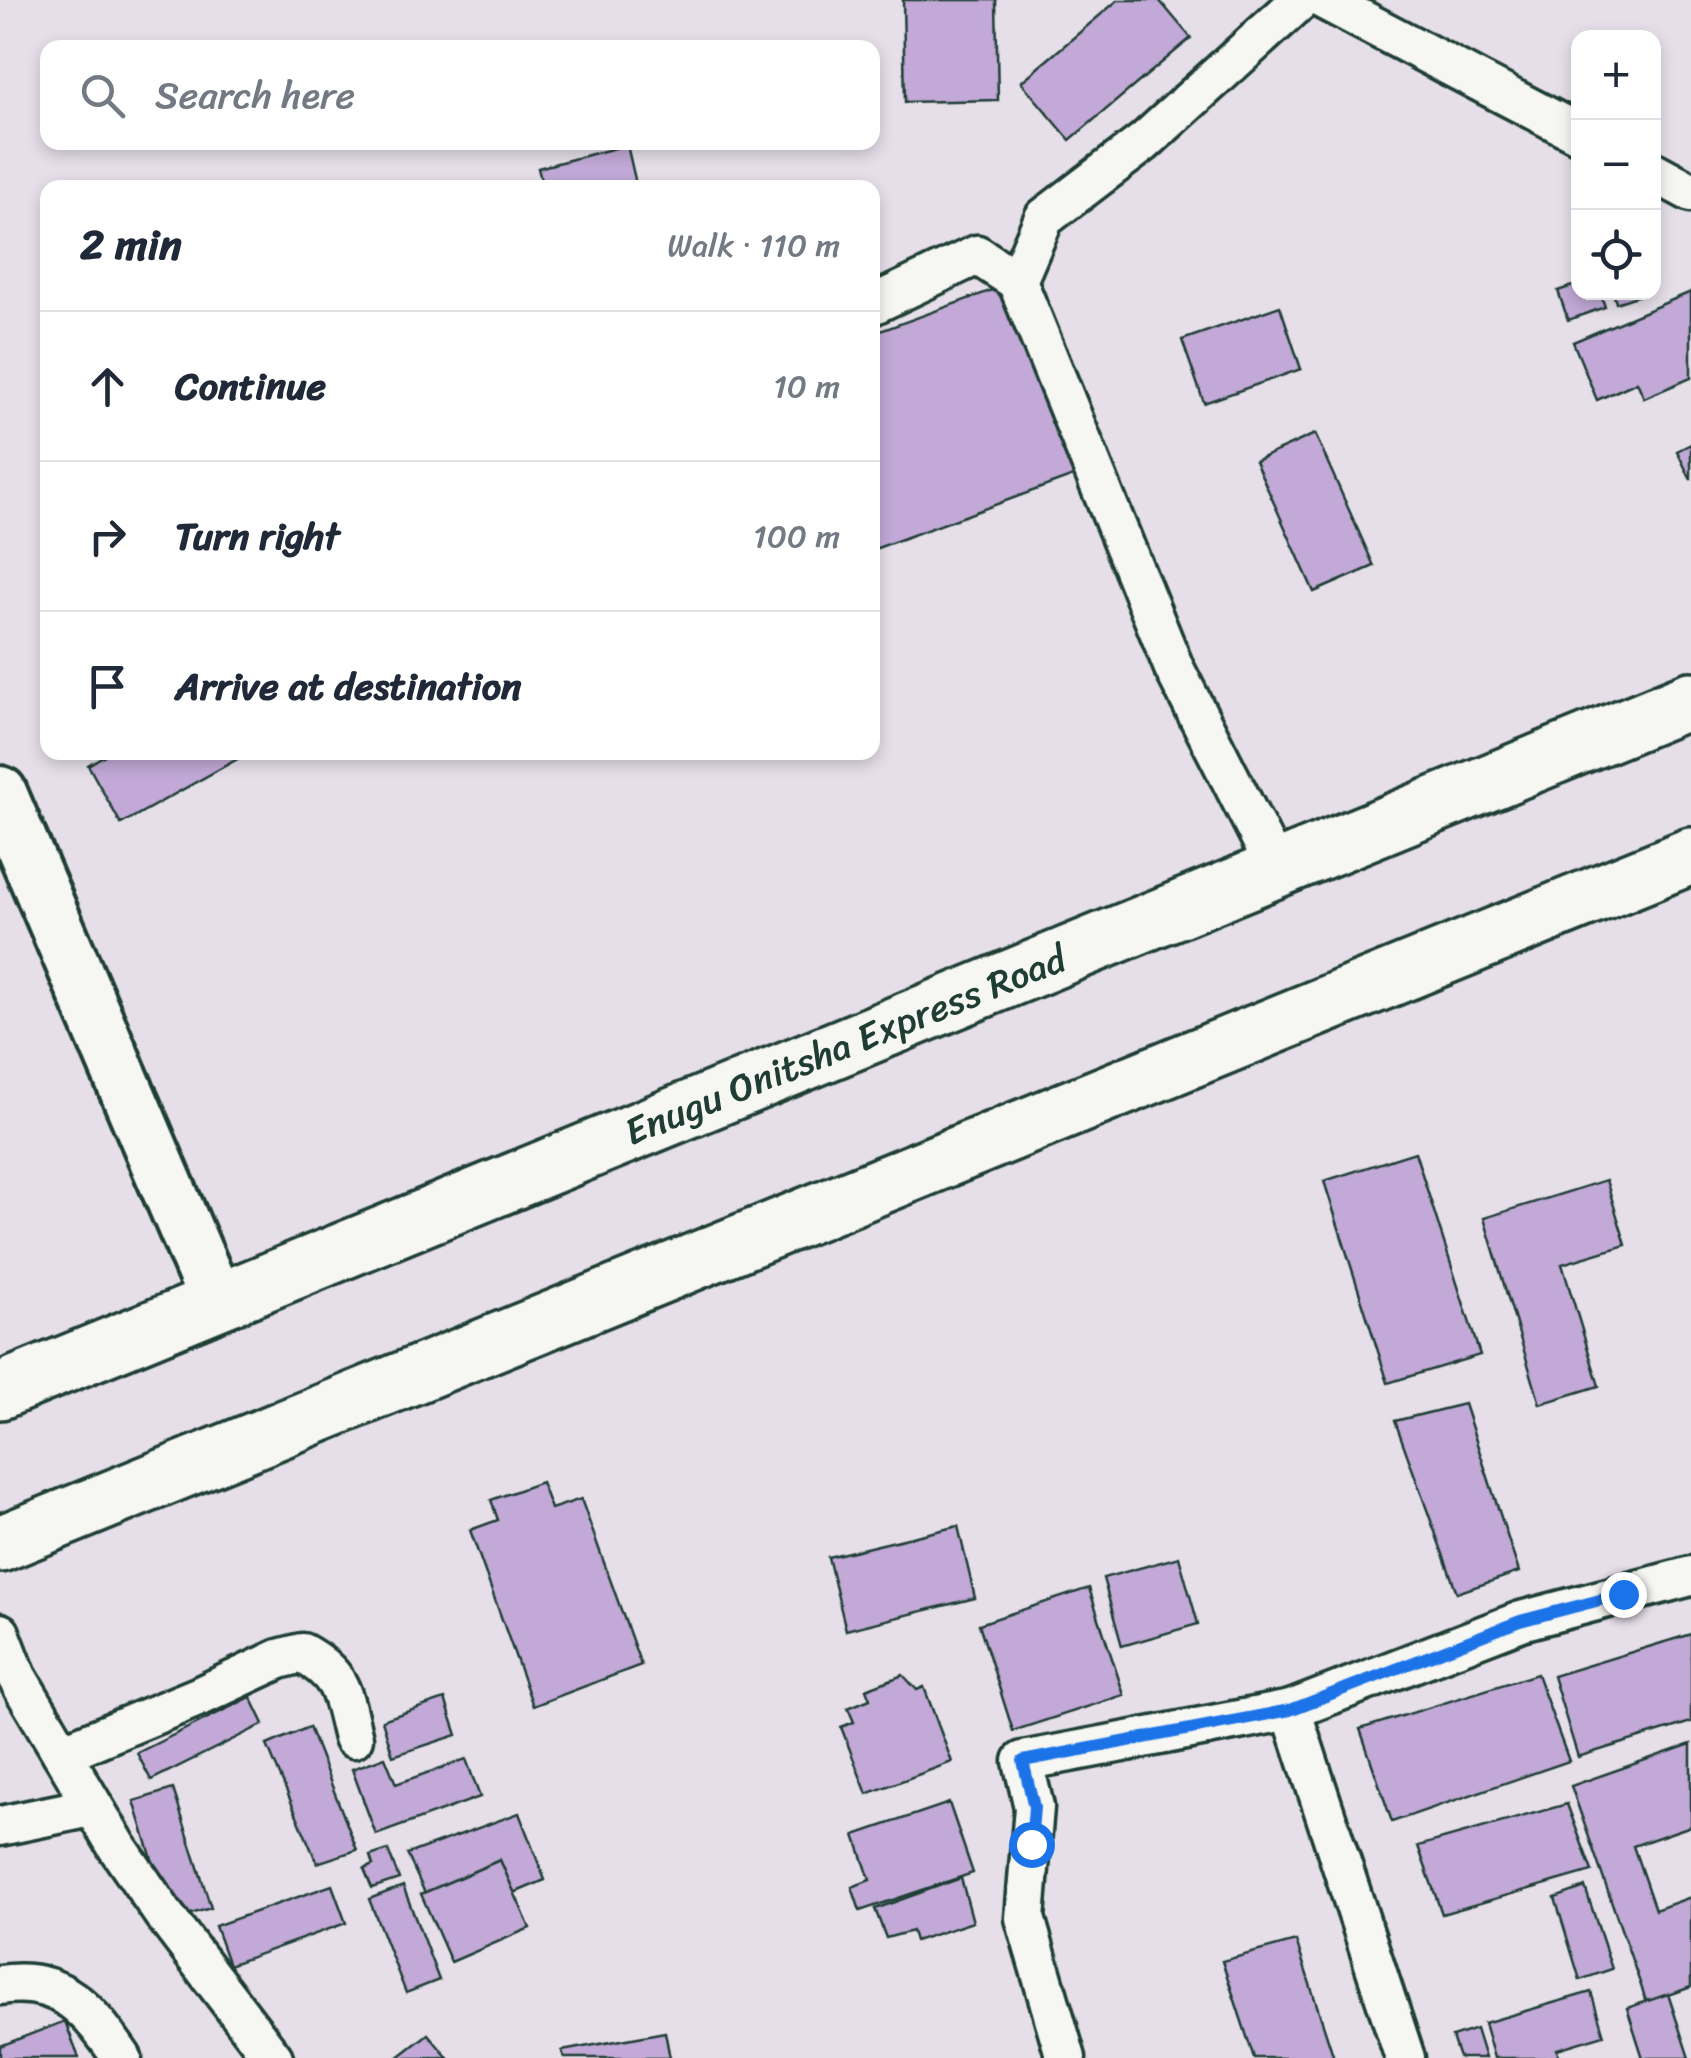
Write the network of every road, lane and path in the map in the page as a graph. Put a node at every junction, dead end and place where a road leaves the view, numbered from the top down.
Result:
1 (1301, 0) edge
2 (1324, 0) edge
3 (1571, 129) edge
4 (1661, 176) edge
5 (1691, 192) edge
6 (1017, 281) junction
7 (880, 301) edge
8 (1691, 700) edge
9 (0, 793) edge
10 (1691, 856) edge
11 (1276, 868) junction
12 (217, 1303) junction
13 (0, 1391) edge
14 (0, 1544) edge
15 (1691, 1576) edge
16 (0, 1633) edge
17 (1290, 1710) junction
18 (353, 1738) dead end
19 (62, 1753) junction
20 (92, 1807) junction
21 (0, 1826) edge
22 (0, 1985) edge
23 (122, 2058) edge
24 (272, 2058) edge
25 (1066, 2058) edge
26 (1405, 2058) edge

1 - 6 street
2 - 3 street
4 - 5 street
6 - 7 street
6 - 11 street
8 - 11 highway, Enugu Onitsha Express Road
9 - 12 main road
10 - 14 highway
11 - 12 highway, Enugu Onitsha Express Road
12 - 13 highway, Enugu Onitsha Express Road
15 - 17 street
16 - 19 street
17 - 25 street
17 - 26 street
18 - 19 street
19 - 20 street
20 - 21 street
20 - 24 street
22 - 23 street

